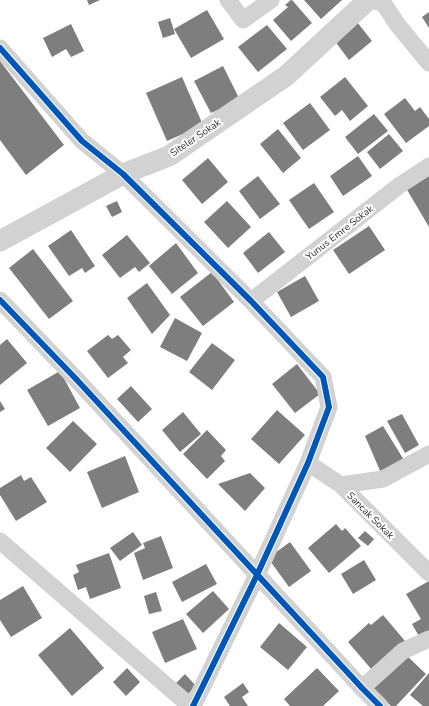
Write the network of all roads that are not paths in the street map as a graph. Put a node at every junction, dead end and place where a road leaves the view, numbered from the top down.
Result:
1 (228, 0) edge
2 (271, 0) edge
3 (368, 0) edge
4 (372, 0) edge
5 (0, 48) edge
6 (429, 64) edge
7 (429, 166) edge
8 (123, 174) junction
9 (0, 241) edge
10 (0, 300) edge
11 (251, 301) junction
12 (429, 454) edge
13 (308, 463) junction
14 (341, 484) junction
15 (0, 541) edge
16 (429, 573) edge
17 (257, 575) junction
18 (429, 639) edge
19 (362, 688) junction
20 (191, 706) edge
21 (380, 706) edge

1 - 2 street
3 - 8 street, Siteler Sokak
4 - 6 street
5 - 8 street
7 - 11 street, Yunus Emre Sokak
8 - 9 street, Siteler Sokak
8 - 11 street
10 - 17 street
11 - 13 street
12 - 14 street
13 - 14 street, Sancak Sokak
13 - 17 street
14 - 16 street, Sancak Sokak
15 - 20 street
17 - 19 street
17 - 20 street
18 - 19 street
19 - 21 street

